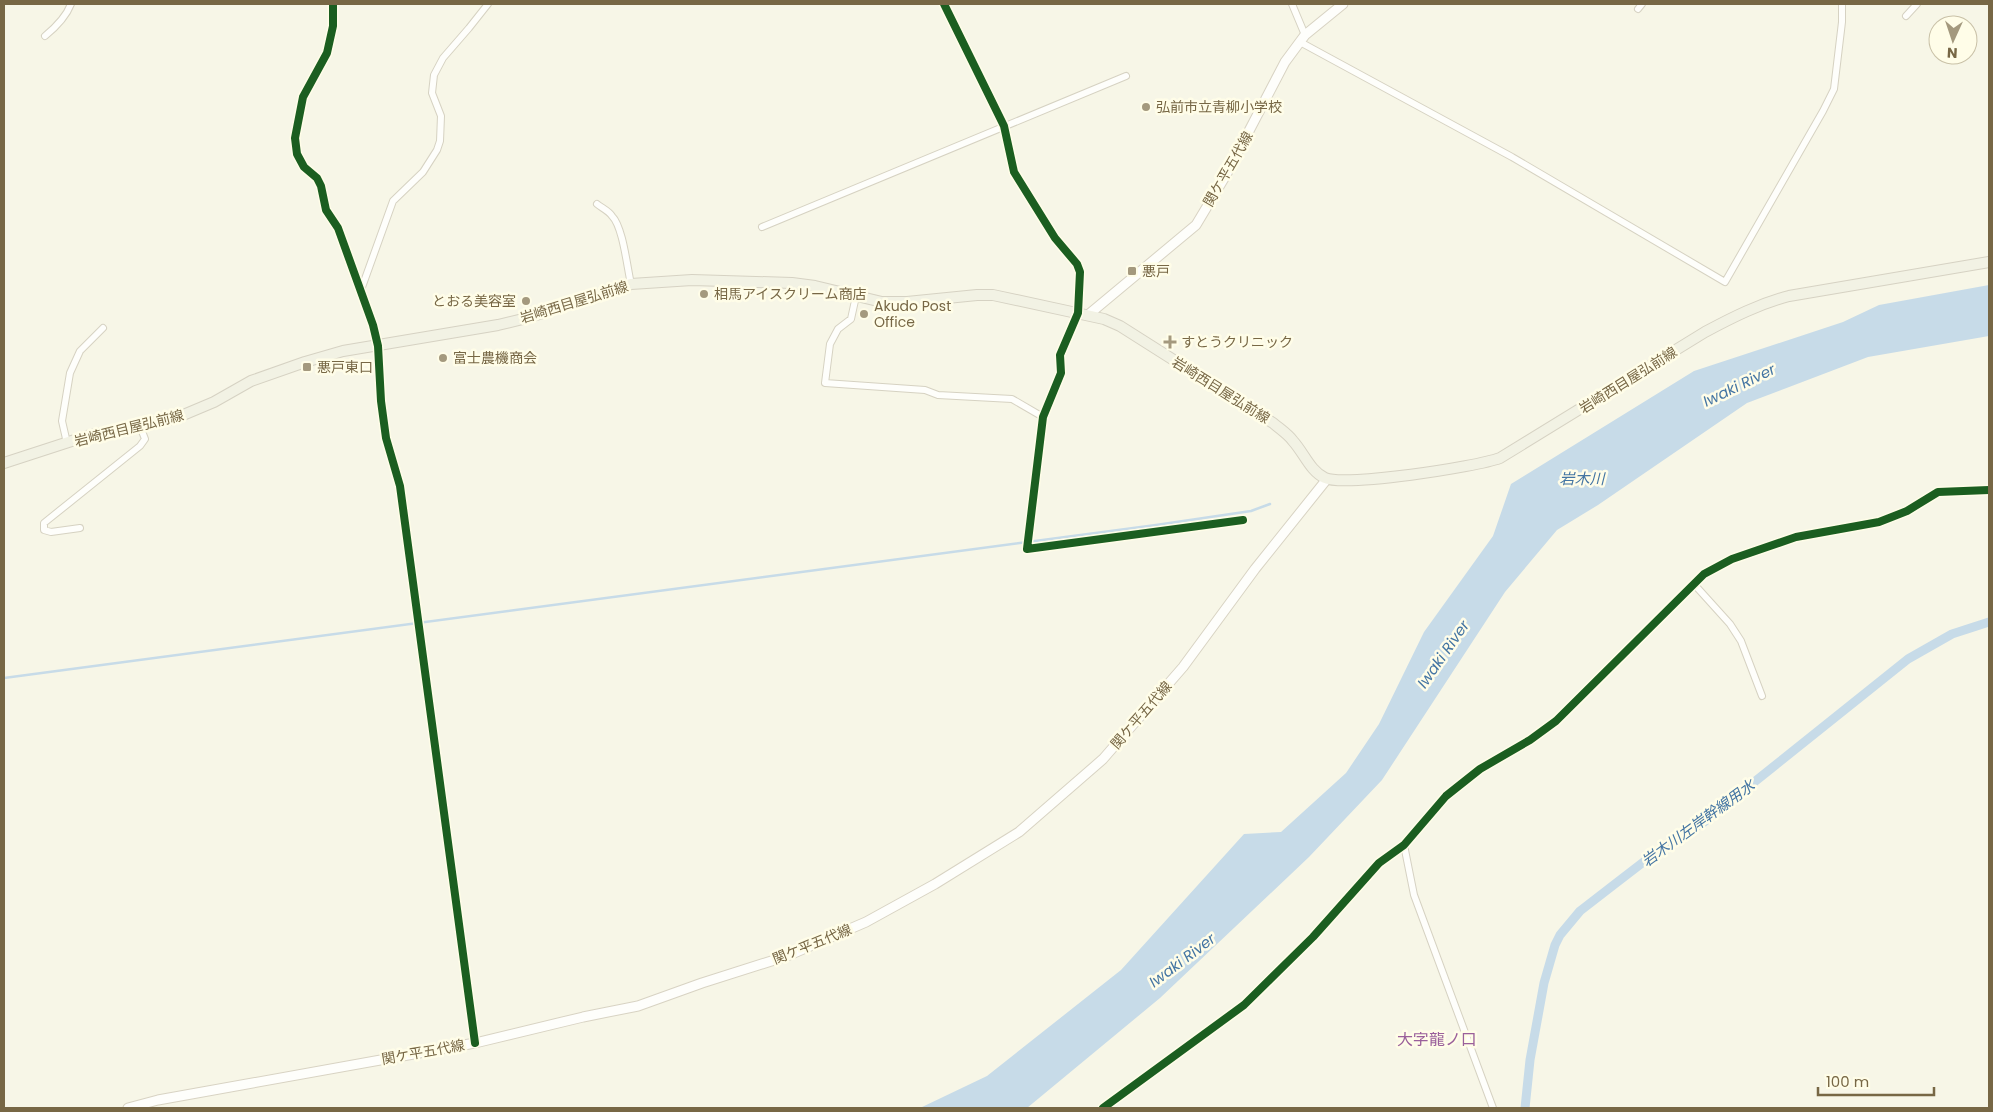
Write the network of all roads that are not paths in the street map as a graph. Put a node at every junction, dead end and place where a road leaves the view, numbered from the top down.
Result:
1 (71, 4) edge
2 (333, 4) edge
3 (488, 4) edge
4 (944, 4) edge
5 (1292, 4) edge
6 (1343, 4) edge
7 (1842, 4) edge
8 (1917, 4) edge
9 (1906, 16) dead end
10 (46, 36) dead end
11 (1303, 39) junction
12 (1126, 76) dead end
13 (1004, 126) junction
14 (597, 204) dead end
15 (762, 227) dead end
16 (1989, 262) edge
17 (631, 284) junction
18 (361, 290) junction
19 (856, 296) junction
20 (1083, 314) junction
21 (103, 328) dead end
22 (378, 346) junction
23 (1043, 417) junction
24 (140, 426) junction
25 (67, 444) junction
26 (4, 463) edge
27 (1327, 479) junction
28 (1989, 490) edge
29 (1243, 520) dead end
30 (80, 528) dead end
31 (1693, 583) junction
32 (1762, 696) dead end
33 (1404, 845) junction
34 (475, 1043) junction
35 (128, 1108) edge
36 (1103, 1108) edge
37 (1493, 1108) edge

1 - 10 street
2 - 18 street
3 - 18 street
4 - 13 street
5 - 11 street
6 - 11 main road, 関ケ平五代線
7 - 11 street
8 - 9 street
11 - 20 main road, 関ケ平五代線
12 - 13 street
13 - 15 street
13 - 20 street
14 - 17 street
16 - 27 main road, 岩崎西目屋弘前線
17 - 19 main road, 岩崎西目屋弘前線
17 - 22 main road, 岩崎西目屋弘前線
18 - 22 street
19 - 20 main road, 岩崎西目屋弘前線
19 - 23 street
20 - 23 street
20 - 27 main road, 岩崎西目屋弘前線
21 - 25 street
22 - 24 main road, 岩崎西目屋弘前線
22 - 34 street
23 - 29 street
24 - 25 main road, 岩崎西目屋弘前線
24 - 30 street
25 - 26 main road, 岩崎西目屋弘前線
27 - 34 main road, 関ケ平五代線
28 - 31 street
31 - 32 street
31 - 33 street
33 - 36 street
33 - 37 street
34 - 35 main road, 関ケ平五代線

